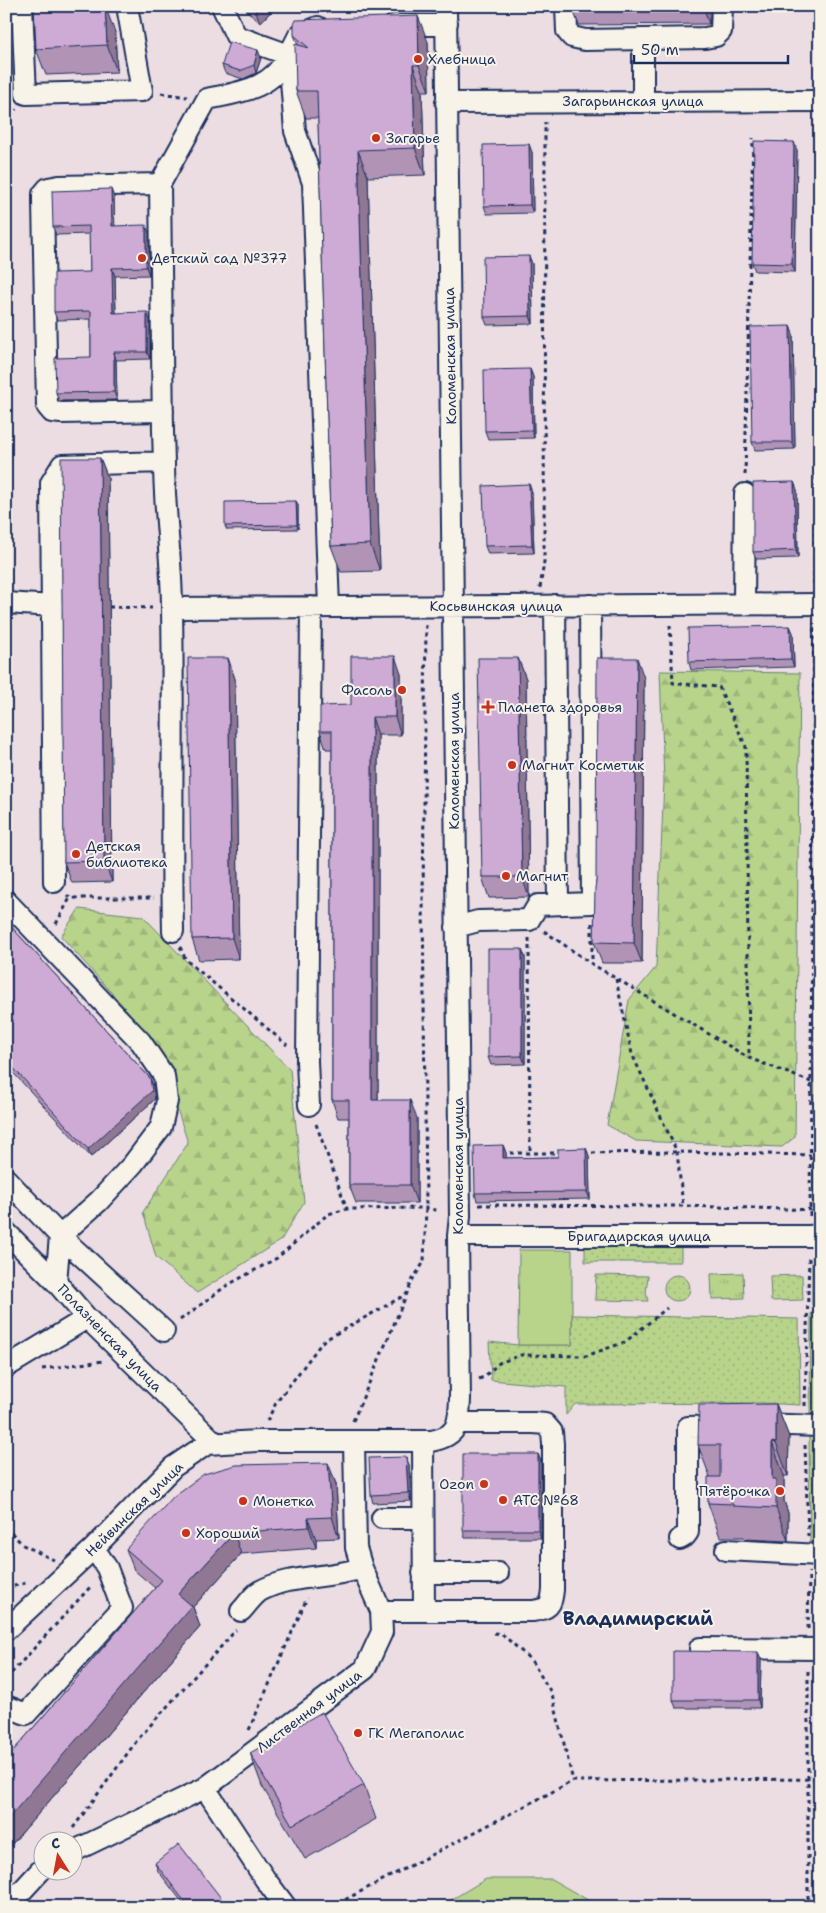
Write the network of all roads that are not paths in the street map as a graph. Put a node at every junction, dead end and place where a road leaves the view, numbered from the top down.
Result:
1 (22, 6) edge
2 (127, 6) edge
3 (222, 6) edge
4 (566, 6) edge
5 (722, 6) edge
6 (446, 14) edge
7 (339, 24) edge
8 (373, 24) edge
9 (643, 39) junction
10 (289, 55) junction
11 (643, 101) junction
12 (820, 101) edge
13 (446, 103) junction
14 (160, 184) junction
15 (163, 411) junction
16 (164, 462) junction
17 (745, 494) road end
18 (6, 603) edge
19 (744, 604) junction
20 (546, 605) junction
21 (590, 605) junction
22 (816, 605) edge
23 (53, 606) junction
24 (453, 606) junction
25 (320, 607) junction
26 (172, 608) junction
27 (54, 882) road end
28 (6, 901) edge
29 (558, 904) junction
30 (456, 928) junction
31 (173, 931) road end
32 (309, 1104) road end
33 (6, 1179) edge
34 (459, 1226) junction
35 (815, 1228) edge
36 (6, 1232) edge
37 (60, 1236) junction
38 (56, 1282) junction
39 (87, 1318) junction
40 (164, 1331) road end
41 (6, 1367) edge
42 (458, 1423) junction
43 (812, 1426) edge
44 (346, 1440) junction
45 (424, 1441) junction
46 (214, 1442) junction
47 (382, 1518) dead end
48 (423, 1518) junction
49 (680, 1539) dead end
50 (94, 1548) junction
51 (726, 1550) dead end
52 (814, 1554) edge
53 (362, 1568) junction
54 (424, 1573) junction
55 (498, 1574) dead end
56 (241, 1610) road end
57 (381, 1611) junction
58 (424, 1611) junction
59 (6, 1630) edge
60 (700, 1648) dead end
61 (814, 1649) edge
62 (6, 1706) edge
63 (205, 1788) junction
64 (82, 1838) edge
65 (32, 1880) edge
66 (8, 1907) edge
67 (286, 1907) edge

1 - 2 street
3 - 10 street
4 - 9 street
5 - 9 street
6 - 8 street
6 - 13 street, Коломенская улица
7 - 10 street
9 - 11 street
10 - 14 street
10 - 25 street
11 - 12 street, Загарьинская улица
11 - 13 street, Загарьинская улица
13 - 24 street, Коломенская улица
14 - 15 street
14 - 15 street
15 - 16 street
16 - 23 street
16 - 26 street
17 - 19 street
18 - 23 street
19 - 21 street, Косьвинская улица
19 - 22 street, Косьвинская улица
20 - 21 street, Косьвинская улица
20 - 24 street, Косьвинская улица
20 - 29 street
21 - 29 street
23 - 27 street
24 - 25 street, Косьвинская улица
24 - 30 street, Коломенская улица
25 - 26 street, Косьвинская улица
25 - 32 street
26 - 31 street
28 - 37 street
29 - 30 street
30 - 34 street, Коломенская улица
33 - 37 street
34 - 35 street, Бригадирская улица
34 - 42 street, Коломенская улица
36 - 38 street, Полазненская улица
37 - 38 street
37 - 40 street
38 - 39 street, Полазненская улица
39 - 41 street
39 - 46 street, Полазненская улица
42 - 45 street
42 - 58 street
43 - 49 street
44 - 45 street, Нейвинская улица
44 - 46 street, Нейвинская улица
44 - 53 street, Лиственная улица
45 - 48 street
46 - 50 street, Нейвинская улица
47 - 48 street
48 - 54 street
50 - 59 street, Нейвинская улица
50 - 62 street
51 - 52 street
53 - 56 street
53 - 57 street, Лиственная улица
54 - 55 street
54 - 58 street
57 - 58 street
57 - 63 street, Лиственная улица
60 - 61 street
63 - 64 street, Лиственная улица
63 - 67 street
65 - 66 street

